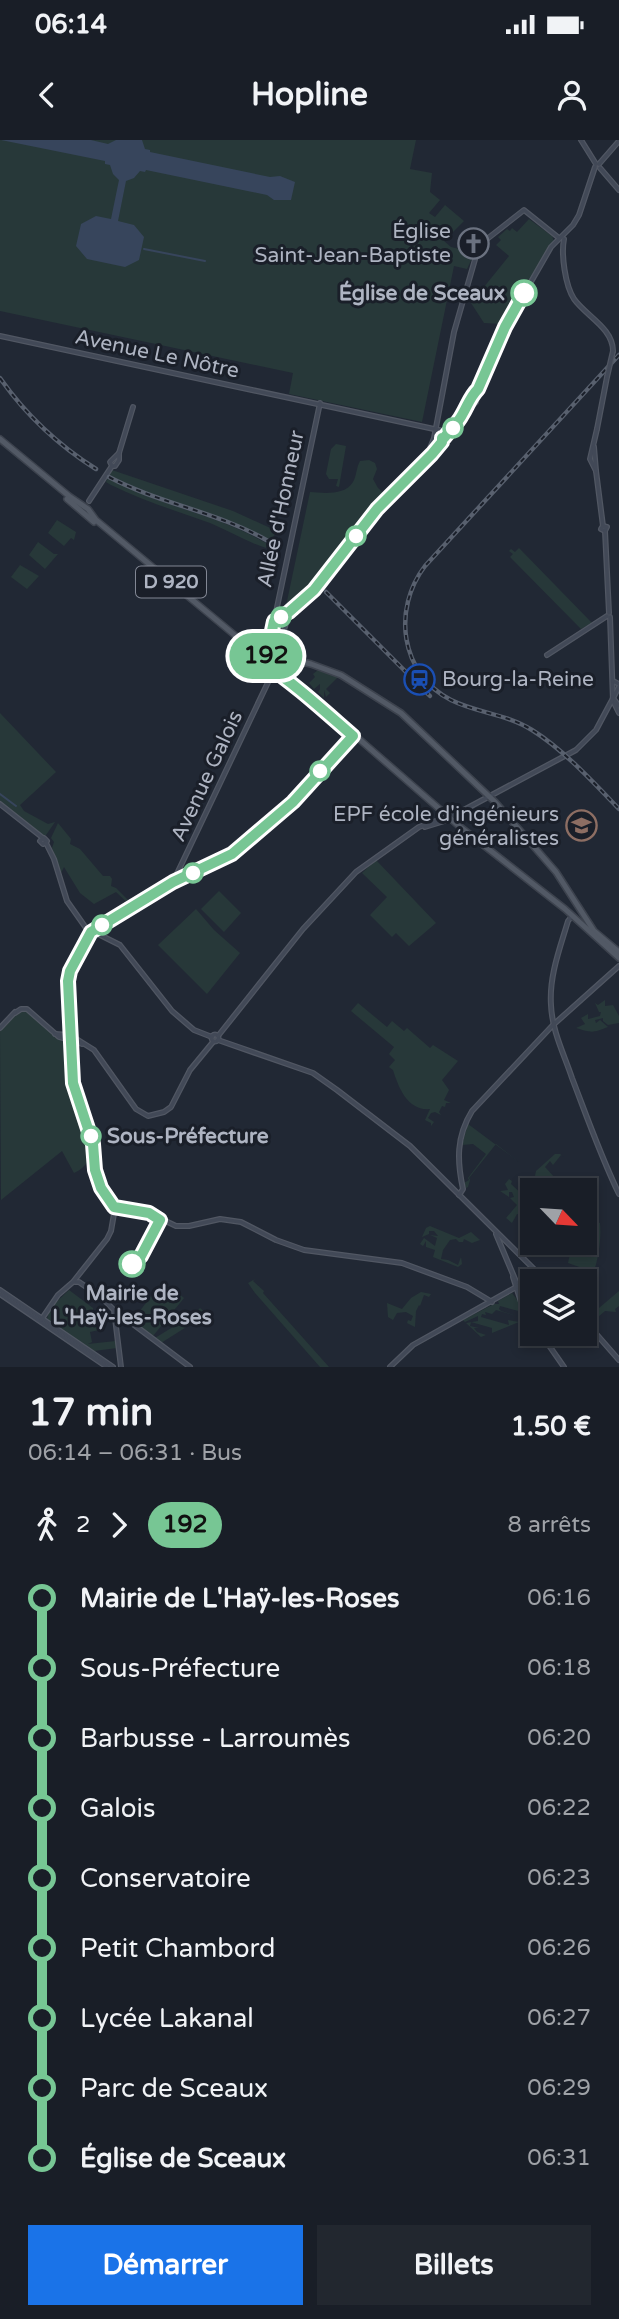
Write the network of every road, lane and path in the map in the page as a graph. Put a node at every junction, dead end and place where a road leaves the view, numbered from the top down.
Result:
1 (581, 140) edge
2 (619, 141) edge
3 (597, 167) junction
4 (619, 190) edge
5 (561, 240) junction
6 (0, 337) edge
7 (320, 404) junction
8 (133, 407) dead end
9 (435, 429) junction
10 (445, 436) junction
11 (0, 441) edge
12 (592, 455) junction
13 (423, 462) junction
14 (596, 471) junction
15 (89, 501) dead end
16 (289, 612) junction
17 (609, 615) junction
18 (274, 621) junction
19 (267, 654) junction
20 (547, 655) dead end
21 (277, 656) junction
22 (262, 662) junction
23 (274, 670) junction
24 (613, 681) junction
25 (619, 685) edge
26 (613, 698) junction
27 (618, 709) edge
28 (603, 719) junction
29 (489, 796) junction
30 (0, 804) edge
31 (448, 817) junction
32 (577, 906) junction
33 (570, 914) junction
34 (98, 928) junction
35 (91, 932) junction
36 (99, 936) junction
37 (619, 952) edge
38 (619, 958) edge
39 (619, 966) edge
40 (553, 1025) junction
41 (0, 1028) edge
42 (71, 1038) junction
43 (215, 1039) junction
44 (78, 1043) junction
45 (71, 1050) junction
46 (619, 1194) edge
47 (459, 1195) junction
48 (115, 1208) junction
49 (495, 1232) junction
50 (505, 1240) junction
51 (502, 1248) junction
52 (534, 1269) edge
53 (78, 1275) junction
54 (73, 1282) junction
55 (79, 1282) junction
56 (517, 1287) junction
57 (0, 1292) edge
58 (520, 1292) edge
59 (492, 1302) junction
60 (115, 1314) junction
61 (41, 1320) junction
62 (597, 1335) edge
63 (549, 1346) edge
64 (619, 1359) edge
65 (107, 1367) edge
66 (113, 1367) edge
67 (121, 1367) edge
68 (190, 1367) edge
69 (390, 1367) edge
70 (564, 1367) edge

1 - 3 main road
2 - 3 main road
3 - 4 main road
3 - 5 main road
5 - 9 main road
5 - 10 main road
5 - 12 main road, bridge
6 - 7 main road, Avenue Le Nôtre
7 - 9 main road, Avenue Le Nôtre
7 - 18 main road, Allée d'Honneur
8 - 15 main road
9 - 10 main road, Avenue Le Nôtre
9 - 10 main road
9 - 13 main road
10 - 13 main road
11 - 19 main road, D 920
11 - 22 main road, D 920
12 - 14 main road
12 - 14 main road
13 - 16 main road
14 - 17 main road
16 - 18 main road
16 - 21 main road, Avenue Galois
17 - 20 main road
17 - 24 main road
18 - 19 main road, Allée d'Honneur
19 - 21 main road, D 920
19 - 22 main road, Allée d'Honneur
21 - 23 main road, Avenue Galois
21 - 29 main road, D 920
22 - 23 main road, D 920
23 - 31 main road, D 920
23 - 34 main road, Avenue Galois
24 - 25 main road
24 - 26 main road
25 - 26 main road
26 - 27 main road
26 - 28 main road
27 - 28 main road
28 - 29 main road
29 - 31 main road
29 - 32 main road, D 920
30 - 35 main road
31 - 33 main road, D 920
31 - 43 main road
32 - 33 main road
32 - 37 main road, D 920
33 - 38 main road, D 920
33 - 40 main road
34 - 35 main road
34 - 36 main road
35 - 36 main road
35 - 42 main road
36 - 43 main road
39 - 40 main road
40 - 46 main road
40 - 47 main road
41 - 42 main road
42 - 44 main road
42 - 45 main road
43 - 44 main road
43 - 47 main road
44 - 45 main road
45 - 48 main road
47 - 49 main road
48 - 53 main road
48 - 59 main road
49 - 50 main road
49 - 51 main road
50 - 51 main road
50 - 52 main road
51 - 56 main road
53 - 54 main road
53 - 55 main road
54 - 55 main road
54 - 61 main road
55 - 60 main road
56 - 58 main road
56 - 59 main road
57 - 61 main road
57 - 65 main road
59 - 69 main road
60 - 67 main road
60 - 68 main road
61 - 66 main road
62 - 64 main road
63 - 70 main road

